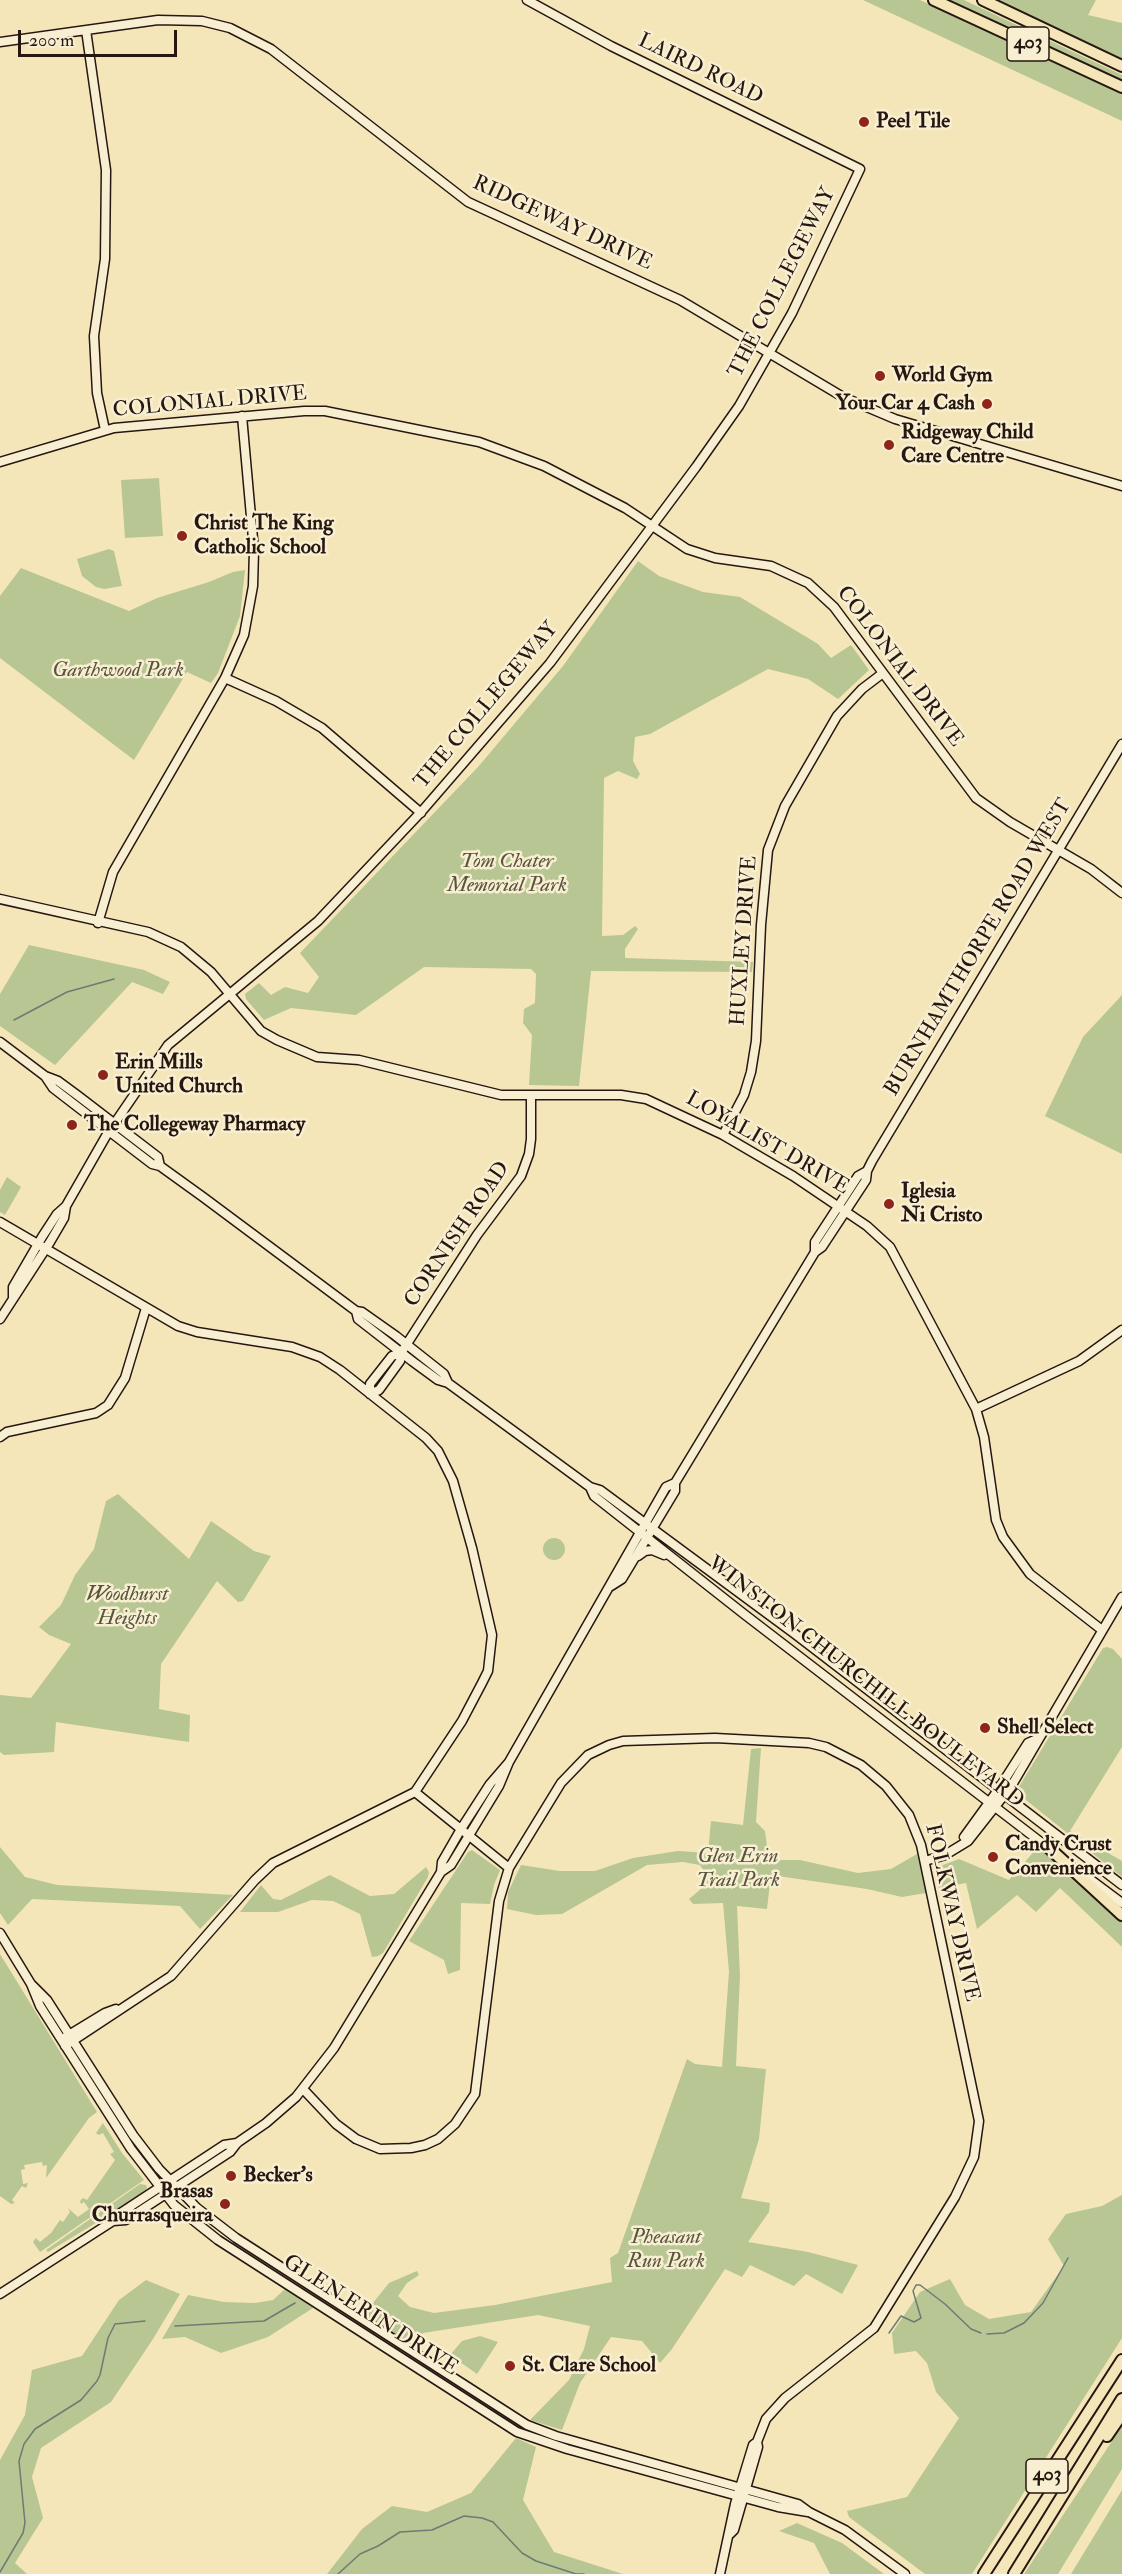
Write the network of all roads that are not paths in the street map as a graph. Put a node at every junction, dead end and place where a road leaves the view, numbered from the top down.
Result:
1 (526, 0) edge
2 (934, 0) edge
3 (983, 0) edge
4 (86, 30) junction
5 (0, 42) edge
6 (1122, 66) edge
7 (1122, 87) edge
8 (860, 170) joint
9 (770, 352) junction
10 (242, 416) junction
11 (105, 430) junction
12 (0, 462) edge
13 (1122, 486) edge
14 (650, 526) junction
15 (883, 673) junction
16 (225, 678) junction
17 (1122, 744) edge
18 (421, 813) junction
19 (1058, 850) junction
20 (1122, 893) edge
21 (0, 899) edge
22 (98, 923) junction
23 (229, 994) junction
24 (0, 1042) edge
25 (531, 1095) junction
26 (112, 1127) junction
27 (723, 1135) junction
28 (842, 1209) junction
29 (0, 1222) edge
30 (42, 1247) junction
31 (146, 1308) junction
32 (356, 1311) junction
33 (0, 1319) edge
34 (1122, 1330) edge
35 (407, 1345) junction
36 (401, 1353) junction
37 (448, 1383) junction
38 (370, 1394) junction
39 (976, 1409) junction
40 (0, 1437) edge
41 (646, 1530) junction
42 (690, 1570) junction
43 (622, 1579) junction
44 (611, 1586) junction
45 (1122, 1597) edge
46 (1102, 1630) junction
47 (509, 1762) junction
48 (415, 1792) junction
49 (1001, 1792) junction
50 (992, 1805) junction
51 (461, 1829) junction
52 (469, 1836) junction
53 (1047, 1846) junction
54 (925, 1861) junction
55 (509, 1868) junction
56 (441, 1872) junction
57 (1122, 1885) edge
58 (1122, 1903) edge
59 (1122, 1915) edge
60 (0, 1933) edge
61 (67, 2040) junction
62 (303, 2089) junction
63 (173, 2184) junction
64 (163, 2191) junction
65 (0, 2294) edge
66 (1122, 2349) edge
67 (1122, 2360) edge
68 (1110, 2378) junction
69 (1122, 2399) edge
70 (1122, 2414) edge
71 (519, 2427) junction
72 (742, 2492) junction
73 (1044, 2528) junction
74 (720, 2574) edge
75 (905, 2574) edge
76 (984, 2574) edge
77 (1014, 2574) edge

1 - 8 street, LAIRD ROAD
2 - 7 highway, 403
3 - 6 highway, 403
4 - 5 street, RIDGEWAY DRIVE
4 - 9 street, RIDGEWAY DRIVE
4 - 11 street
8 - 9 street, THE COLLEGEWAY
9 - 13 street, RIDGEWAY DRIVE
9 - 14 street, THE COLLEGEWAY
10 - 11 street, COLONIAL DRIVE
10 - 14 street, COLONIAL DRIVE
10 - 16 street
11 - 12 street, COLONIAL DRIVE
14 - 15 street, COLONIAL DRIVE
14 - 18 street, THE COLLEGEWAY
15 - 19 street, COLONIAL DRIVE
15 - 27 street, HUXLEY DRIVE
16 - 18 street
16 - 22 street
17 - 19 street, BURNHAMTHORPE ROAD WEST
18 - 23 street, THE COLLEGEWAY
19 - 20 street, COLONIAL DRIVE
19 - 28 street, BURNHAMTHORPE ROAD WEST
21 - 22 street, LOYALIST DRIVE
22 - 23 street, LOYALIST DRIVE
23 - 25 street, LOYALIST DRIVE
23 - 26 street, THE COLLEGEWAY
24 - 26 street, WINSTON CHURCHILL BOULEVARD
25 - 27 street, LOYALIST DRIVE
25 - 35 street, CORNISH ROAD
26 - 30 street, THE COLLEGEWAY
26 - 32 street, WINSTON CHURCHILL BOULEVARD
27 - 28 street, LOYALIST DRIVE
28 - 39 street, LOYALIST DRIVE
28 - 41 street, BURNHAMTHORPE ROAD WEST
29 - 30 street
30 - 31 street
30 - 33 street, THE COLLEGEWAY
31 - 38 street
31 - 40 street
32 - 35 street, WINSTON CHURCHILL BOULEVARD
32 - 36 street, WINSTON CHURCHILL BOULEVARD
34 - 39 street
35 - 36 street, CORNISH ROAD
35 - 37 street, WINSTON CHURCHILL BOULEVARD
36 - 37 street, WINSTON CHURCHILL BOULEVARD
36 - 38 street, CORNISH ROAD
37 - 41 street, WINSTON CHURCHILL BOULEVARD
38 - 48 street
39 - 46 street, LOYALIST DRIVE
41 - 42 street, WINSTON CHURCHILL BOULEVARD
41 - 43 street, BURNHAMTHORPE ROAD WEST
41 - 44 street, BURNHAMTHORPE ROAD WEST
41 - 49 street, WINSTON CHURCHILL BOULEVARD
42 - 43 street
42 - 50 street, WINSTON CHURCHILL BOULEVARD
43 - 44 street, BURNHAMTHORPE ROAD WEST
44 - 47 street, BURNHAMTHORPE ROAD WEST
45 - 46 street
46 - 49 street
47 - 51 street, BURNHAMTHORPE ROAD WEST
47 - 52 street, BURNHAMTHORPE ROAD WEST
48 - 51 street
48 - 61 street
49 - 50 street
49 - 57 street, WINSTON CHURCHILL BOULEVARD
50 - 53 street, WINSTON CHURCHILL BOULEVARD
50 - 54 street
51 - 52 street
51 - 56 street, BURNHAMTHORPE ROAD WEST
52 - 55 street
52 - 56 street, BURNHAMTHORPE ROAD WEST
53 - 58 street, WINSTON CHURCHILL BOULEVARD
53 - 59 highway
54 - 55 street, FOLKWAY DRIVE
54 - 72 street, FOLKWAY DRIVE
55 - 62 street, FOLKWAY DRIVE
56 - 62 street, BURNHAMTHORPE ROAD WEST
60 - 61 street, GLEN ERIN DRIVE
61 - 63 street, GLEN ERIN DRIVE
61 - 64 street, GLEN ERIN DRIVE
62 - 63 street, BURNHAMTHORPE ROAD WEST
63 - 64 street, BURNHAMTHORPE ROAD WEST
63 - 71 street, GLEN ERIN DRIVE
64 - 65 street, BURNHAMTHORPE ROAD WEST
64 - 71 street, GLEN ERIN DRIVE
66 - 68 highway
67 - 68 highway, 403
68 - 76 highway, 403
69 - 73 highway, 403
70 - 73 highway
71 - 72 street, GLEN ERIN DRIVE
71 - 72 street, GLEN ERIN DRIVE
72 - 74 street, FOLKWAY DRIVE
72 - 75 street, GLEN ERIN DRIVE
73 - 77 highway, 403

